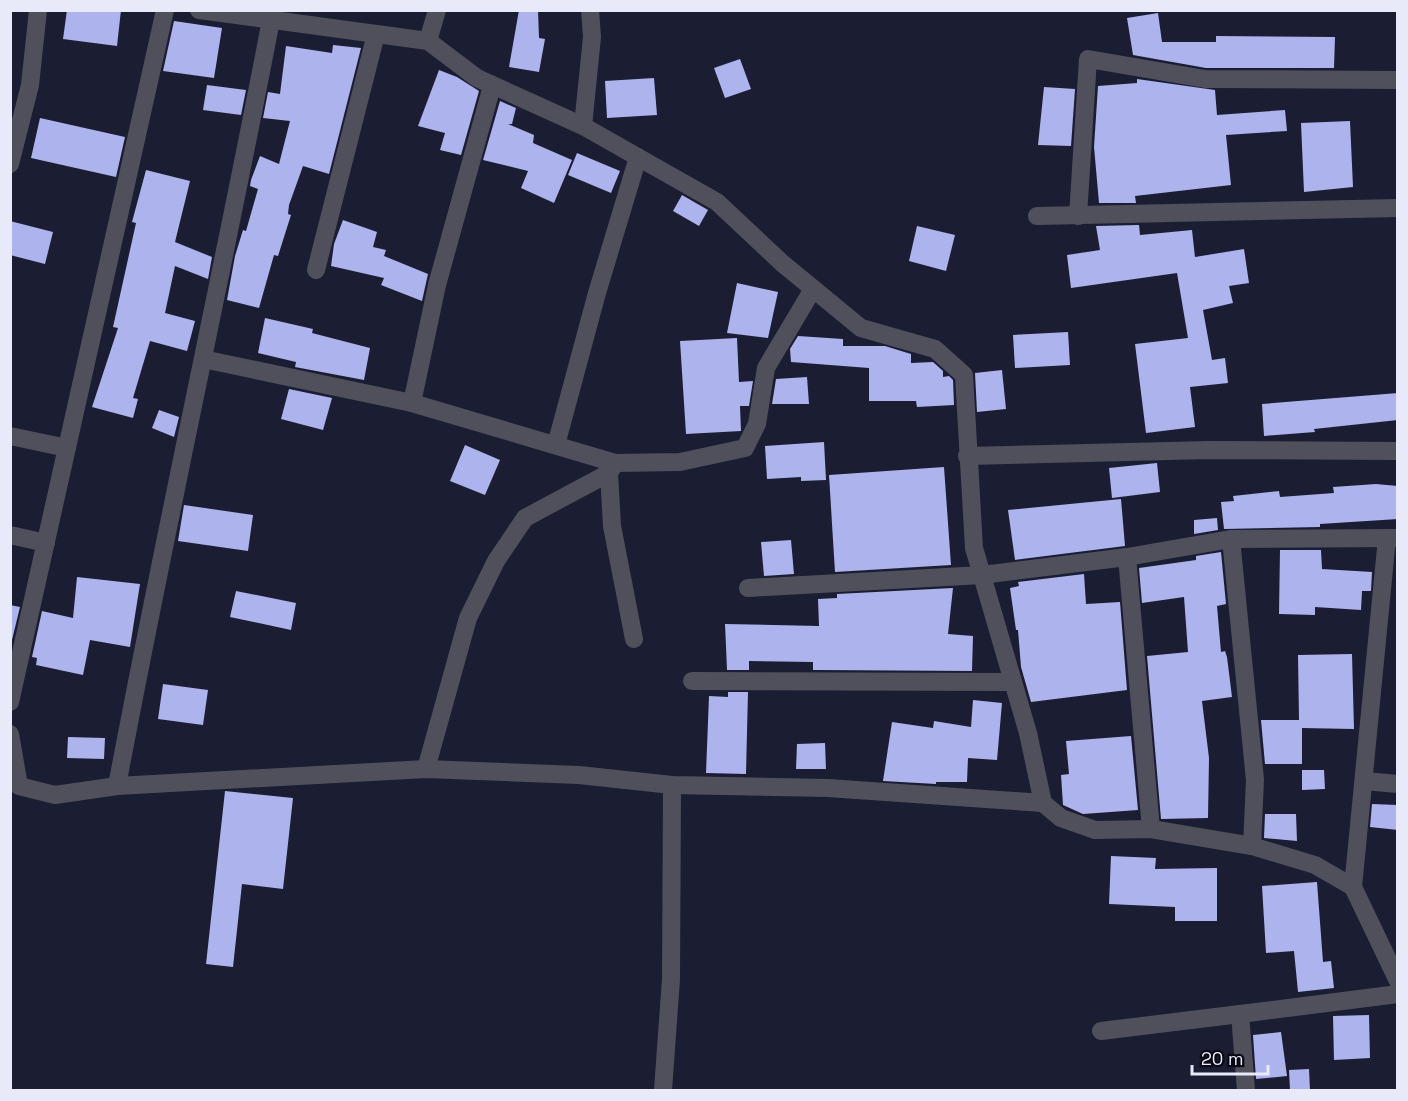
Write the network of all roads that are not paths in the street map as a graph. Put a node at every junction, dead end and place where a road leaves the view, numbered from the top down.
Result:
1 (38, 10) edge
2 (165, 10) edge
3 (199, 10) edge
4 (437, 10) edge
5 (590, 10) edge
6 (271, 20) junction
7 (376, 34) junction
8 (428, 41) junction
9 (1398, 80) edge
10 (492, 86) junction
11 (584, 126) junction
12 (638, 157) junction
13 (10, 164) edge
14 (1398, 208) edge
15 (1037, 216) dead end
16 (1078, 216) junction
17 (316, 270) dead end
18 (813, 289) junction
19 (203, 359) junction
20 (411, 403) junction
21 (10, 436) edge
22 (556, 445) junction
23 (67, 448) junction
24 (1398, 451) edge
25 (967, 456) junction
26 (612, 468) junction
27 (10, 535) edge
28 (1231, 538) junction
29 (1392, 538) edge
30 (46, 543) junction
31 (1127, 557) junction
32 (982, 575) junction
33 (748, 588) dead end
34 (634, 639) dead end
35 (692, 681) dead end
36 (1012, 682) junction
37 (10, 702) edge
38 (10, 734) edge
39 (426, 769) junction
40 (1364, 781) junction
41 (1398, 784) edge
42 (672, 785) junction
43 (15, 786) edge
44 (117, 786) junction
45 (1043, 803) junction
46 (1151, 829) junction
47 (1252, 846) junction
48 (1353, 886) junction
49 (1398, 981) edge
50 (1398, 994) edge
51 (1240, 1014) junction
52 (1101, 1031) dead end
53 (663, 1090) edge
54 (1246, 1090) edge

1 - 13 street
2 - 23 street
3 - 6 street
4 - 8 street
5 - 11 street
6 - 7 street
6 - 19 street
7 - 8 street
7 - 17 street
8 - 10 street
9 - 16 street
10 - 11 street
10 - 20 street
11 - 12 street
12 - 18 street
12 - 22 street
14 - 16 street
15 - 16 street
18 - 25 street
18 - 26 street
19 - 20 street
19 - 44 street
20 - 22 street
21 - 23 street
22 - 26 street
23 - 30 street
24 - 25 street
25 - 32 street
26 - 34 street
26 - 39 street
27 - 30 street
28 - 29 street
28 - 31 street
28 - 47 street
29 - 40 street
30 - 37 street
31 - 32 street
31 - 46 street
32 - 33 street
32 - 36 street
35 - 36 street
36 - 45 street
38 - 43 street
39 - 42 street
39 - 44 street
40 - 41 street
40 - 48 street
42 - 45 street
42 - 53 street
43 - 44 street
45 - 46 street
46 - 47 street
47 - 48 street
48 - 49 street
50 - 51 street
51 - 52 street
51 - 54 street

